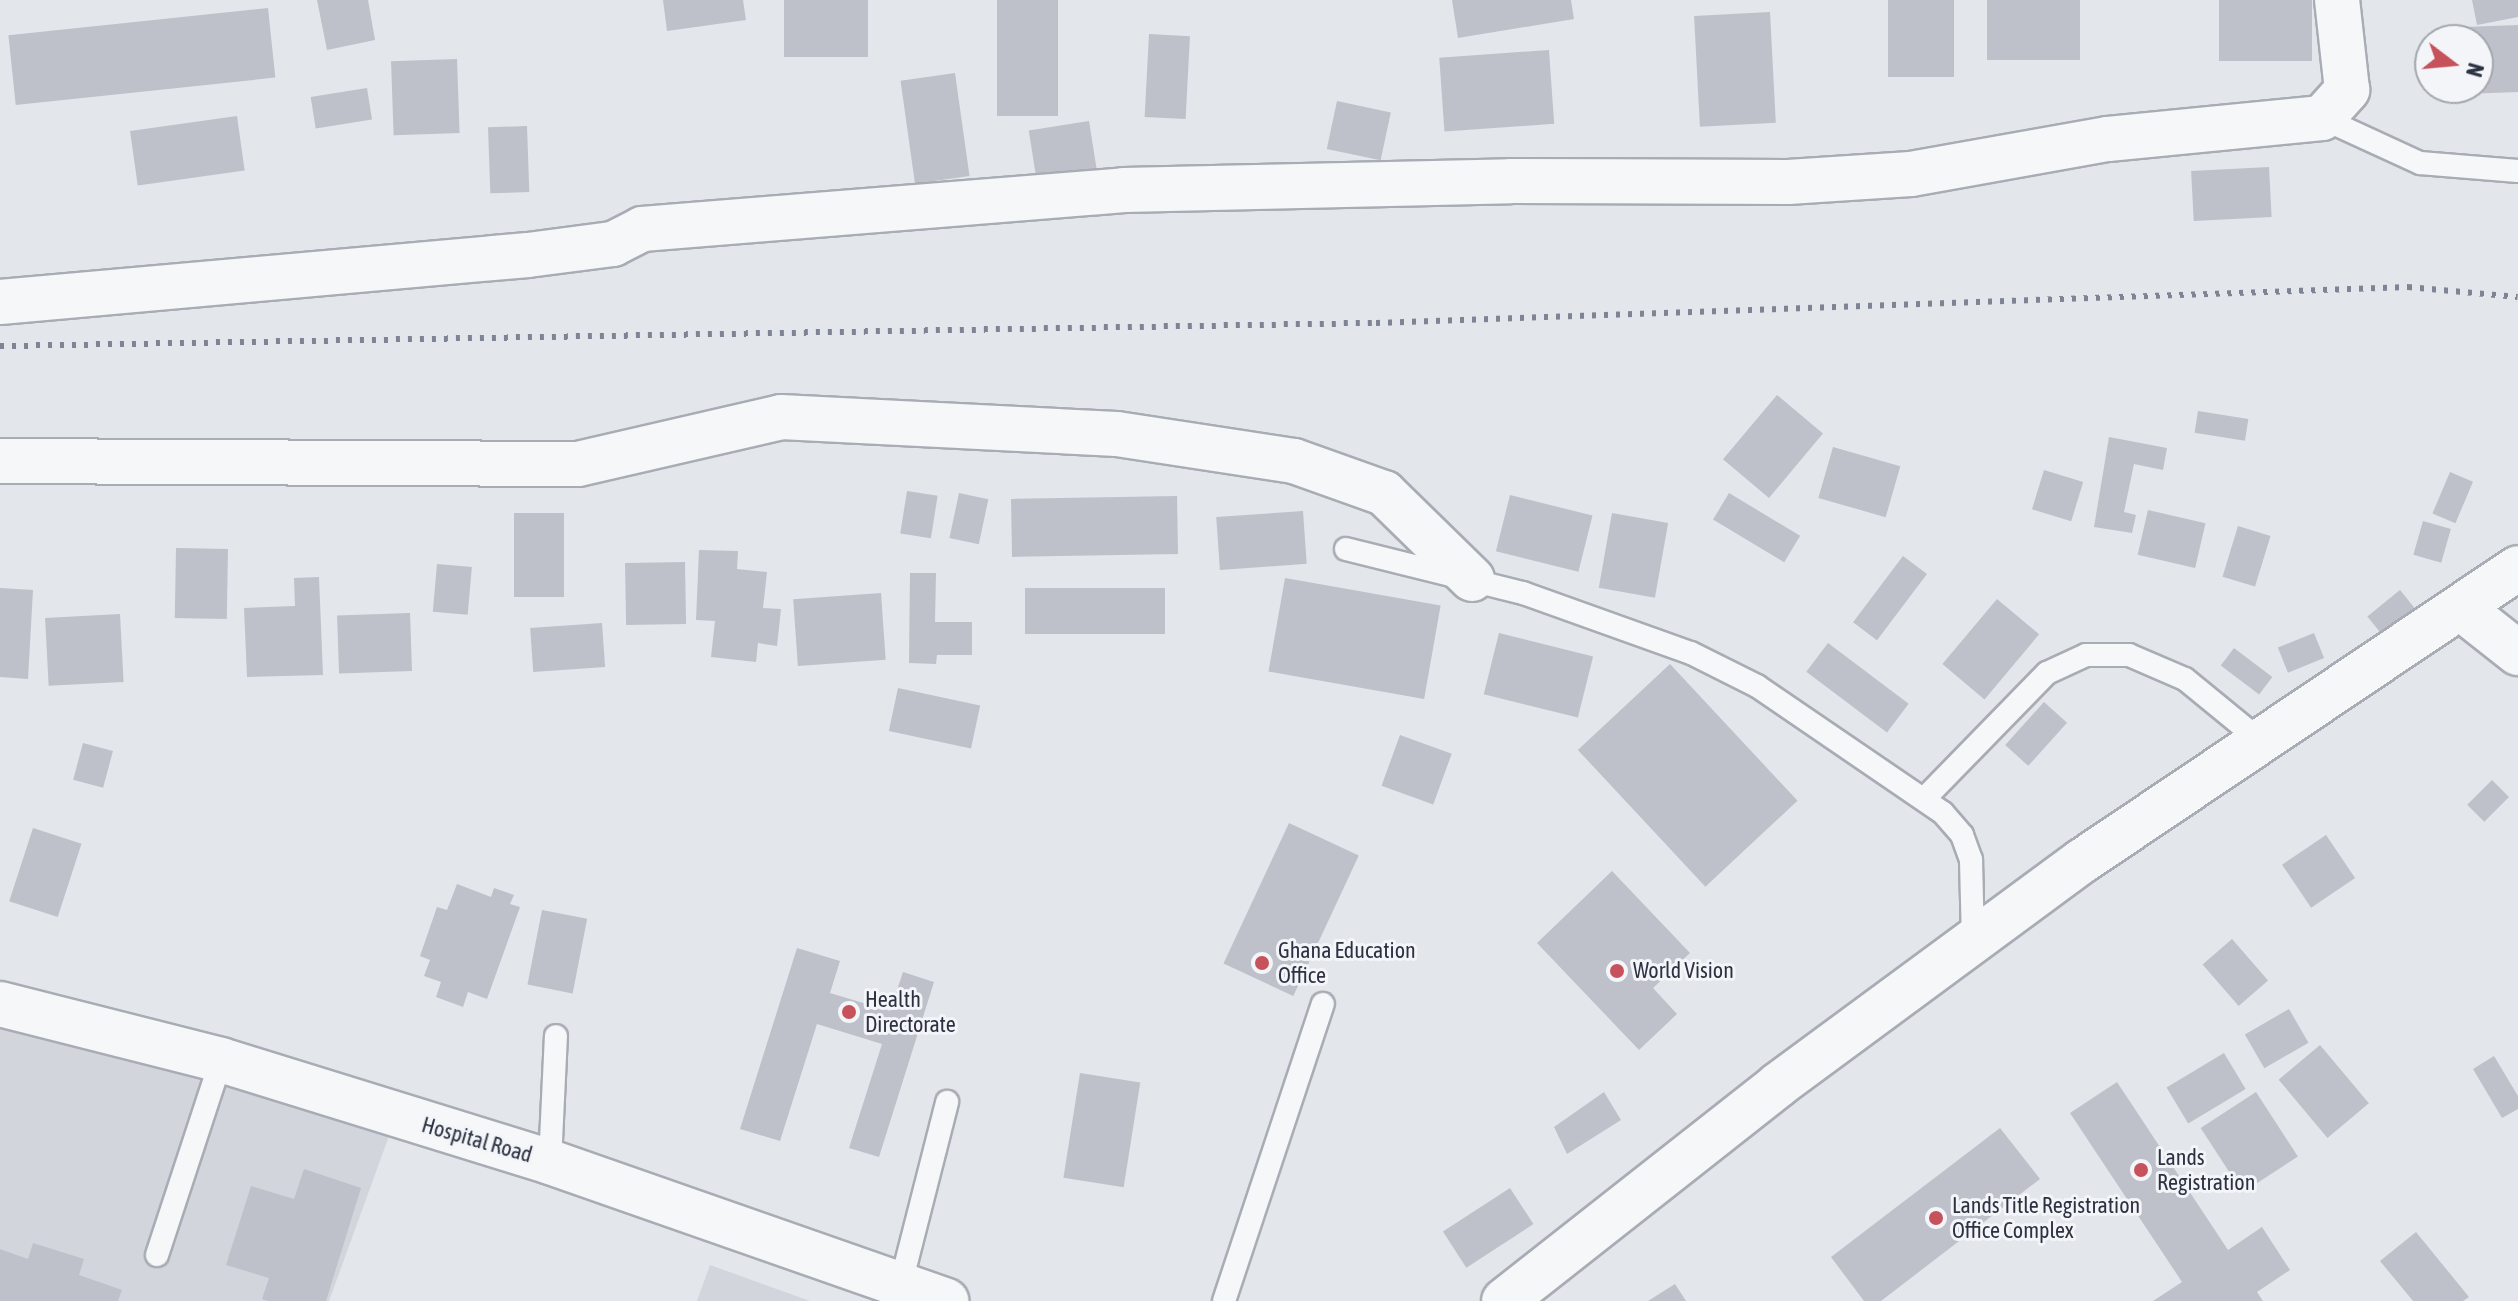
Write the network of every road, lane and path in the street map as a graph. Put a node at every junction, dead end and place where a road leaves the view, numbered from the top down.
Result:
1 (2337, 0) edge
2 (2322, 118) junction
3 (2518, 171) edge
4 (0, 302) edge
5 (0, 461) edge
6 (1346, 549) dead end
7 (2518, 568) edge
8 (1472, 579) junction
9 (2461, 608) junction
10 (2518, 653) edge
11 (2262, 742) junction
12 (1924, 799) junction
13 (1973, 941) junction
14 (0, 1004) edge
15 (1323, 1004) dead end
16 (556, 1036) dead end
17 (221, 1060) junction
18 (947, 1102) dead end
19 (550, 1162) junction
20 (157, 1255) dead end
21 (901, 1283) junction
22 (946, 1301) edge
23 (1224, 1301) edge
24 (1504, 1301) edge

1 - 2 street
2 - 3 lane
2 - 4 street
5 - 8 street
6 - 8 lane
7 - 9 street
8 - 12 lane
9 - 10 street
9 - 11 street
11 - 12 lane
11 - 13 street
12 - 13 lane
13 - 24 street
14 - 17 street, Hospital Road
15 - 23 lane
16 - 19 lane
17 - 19 street, Hospital Road
17 - 20 lane
18 - 21 lane
19 - 21 street, Hospital Road
21 - 22 street, Hospital Road

